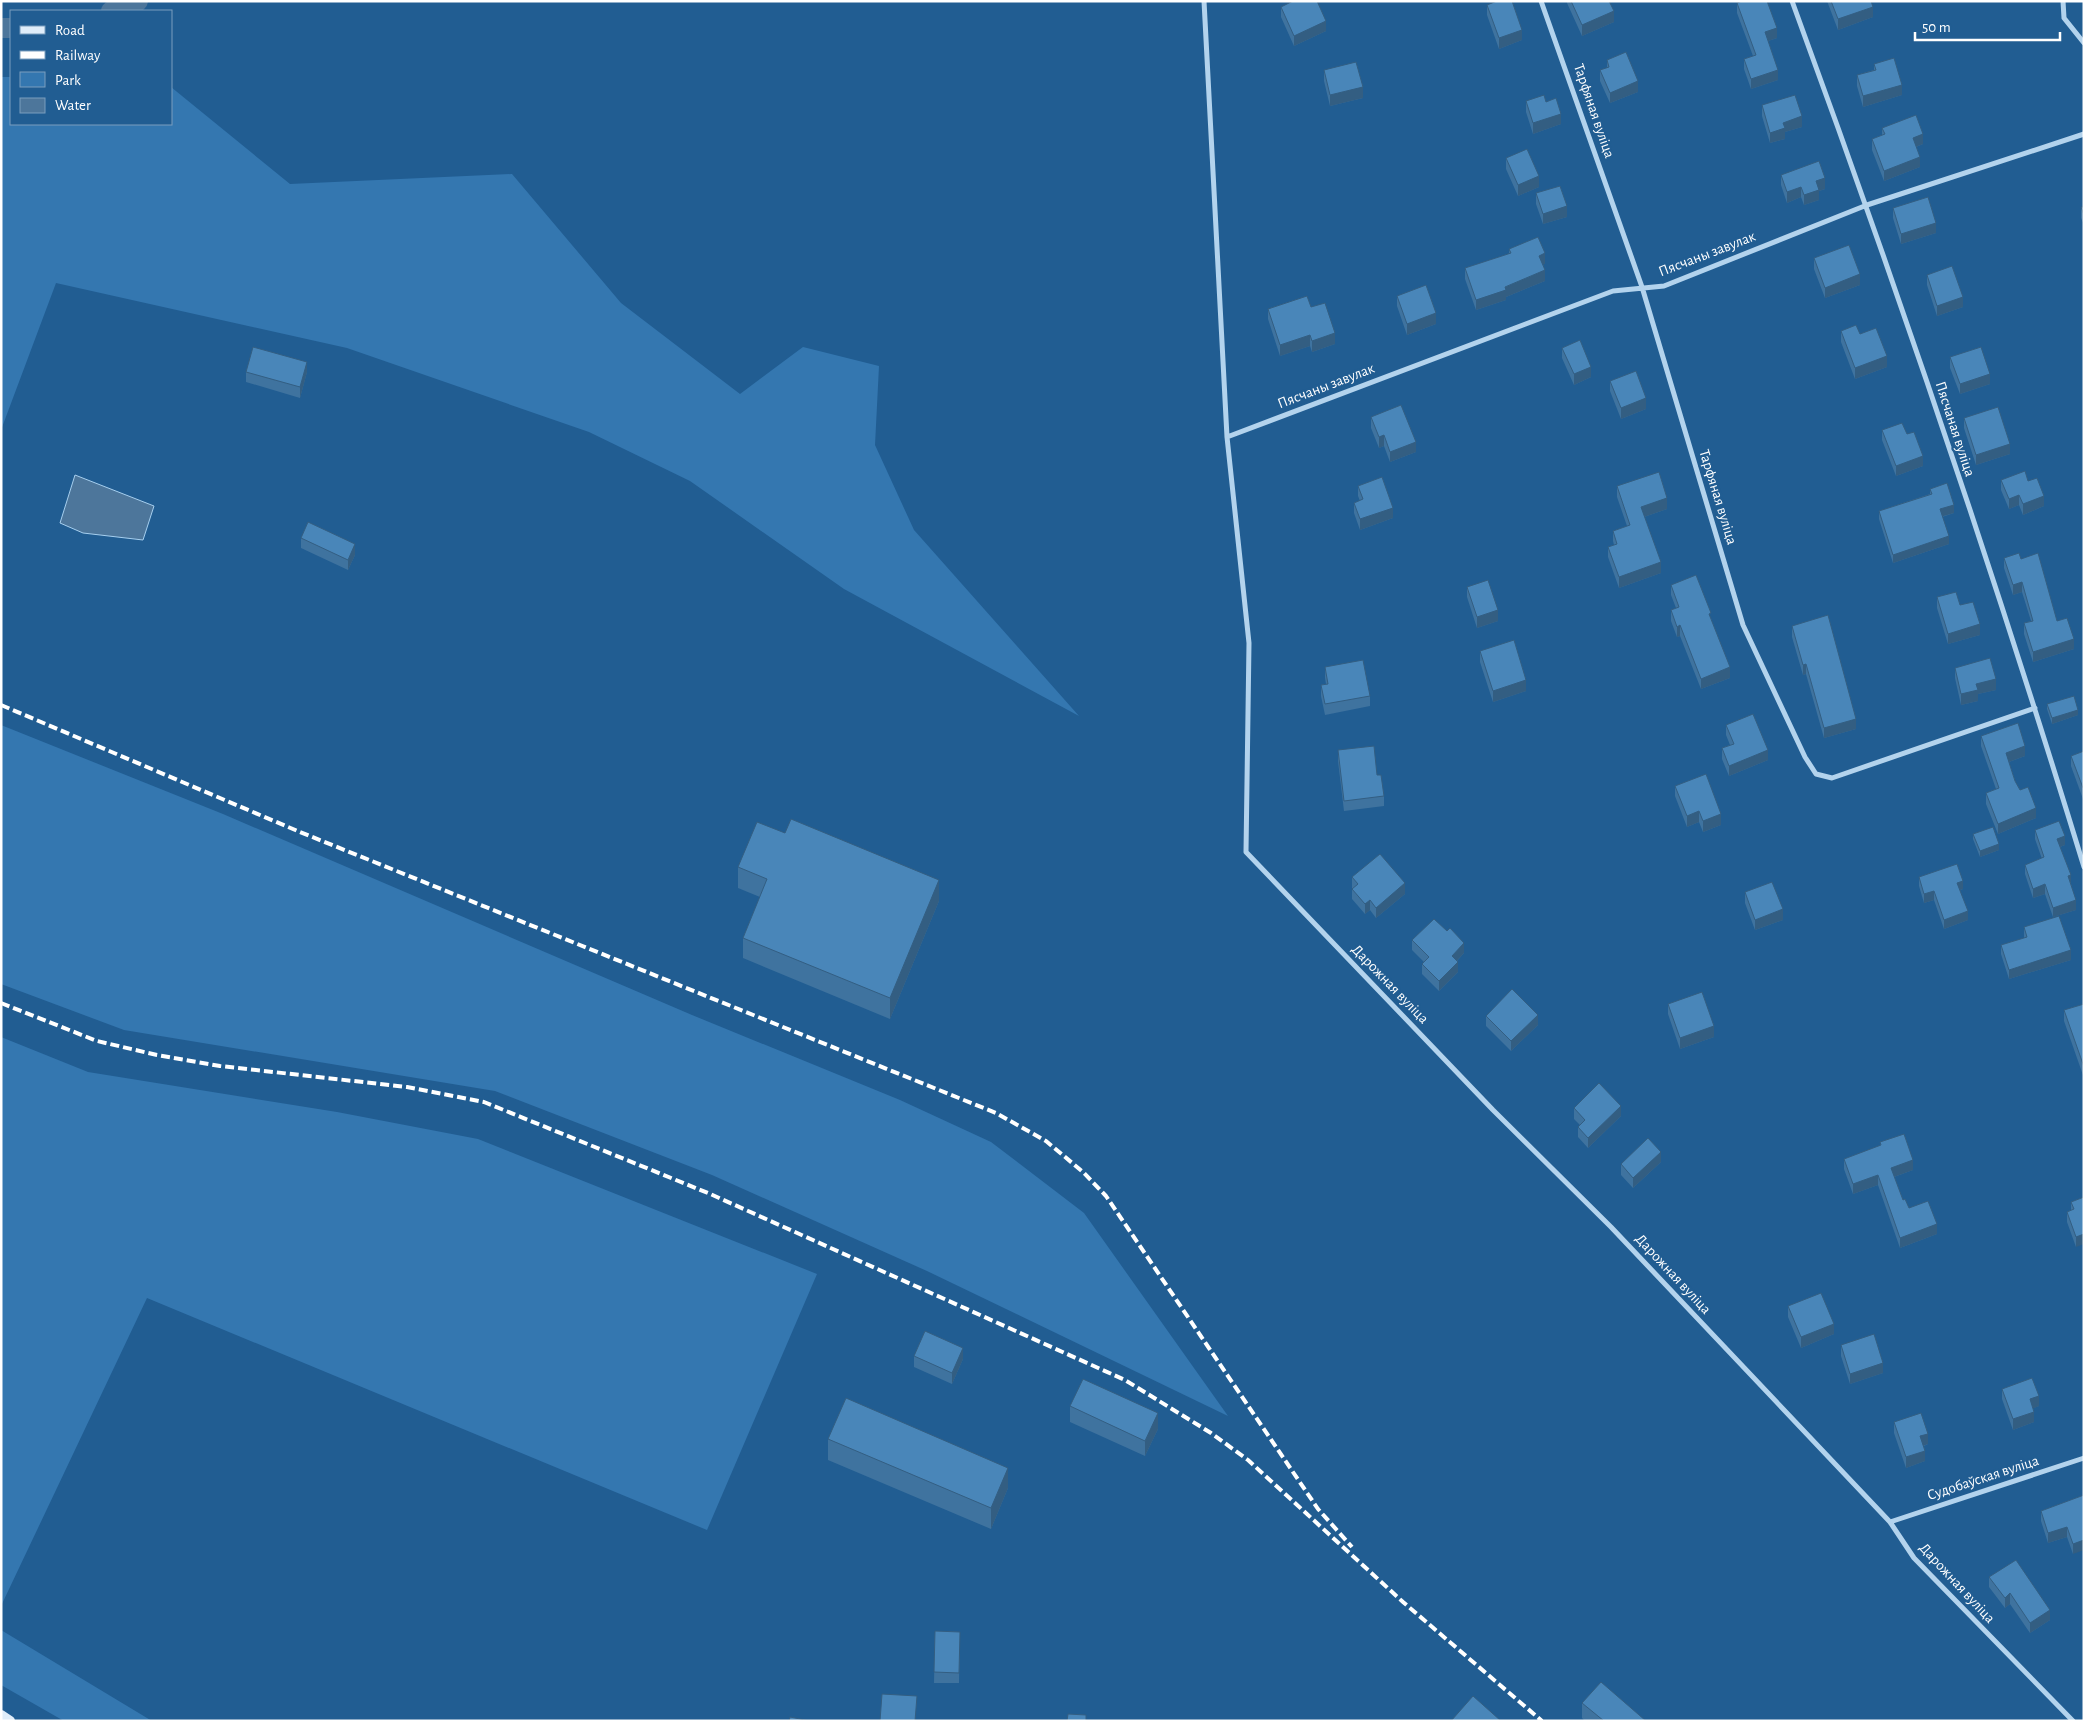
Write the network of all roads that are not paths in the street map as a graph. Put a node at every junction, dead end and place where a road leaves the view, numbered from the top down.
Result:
1 (1204, 1) edge
2 (1541, 1) edge
3 (1792, 1) edge
4 (2063, 1) edge
5 (2084, 43) edge
6 (2084, 134) edge
7 (1868, 205) junction
8 (1642, 287) junction
9 (1227, 437) junction
10 (2035, 708) junction
11 (2084, 867) edge
12 (2084, 1458) edge
13 (1890, 1522) junction
14 (1, 1715) edge
15 (10, 1721) edge
16 (2073, 1721) edge

1 - 9 street
2 - 8 street, Тарфяная вуліца
3 - 7 street, Пясчаная вуліца
4 - 5 street
6 - 7 street, Пясчаны завулак
7 - 8 street, Пясчаны завулак
7 - 10 street, Пясчаная вуліца
8 - 9 street, Пясчаны завулак
8 - 10 street, Тарфяная вуліца
9 - 13 street, Дарожная вуліца
10 - 11 street, Пясчаная вуліца
12 - 13 street, Судобаўская вуліца
13 - 16 street, Дарожная вуліца
14 - 15 main road

